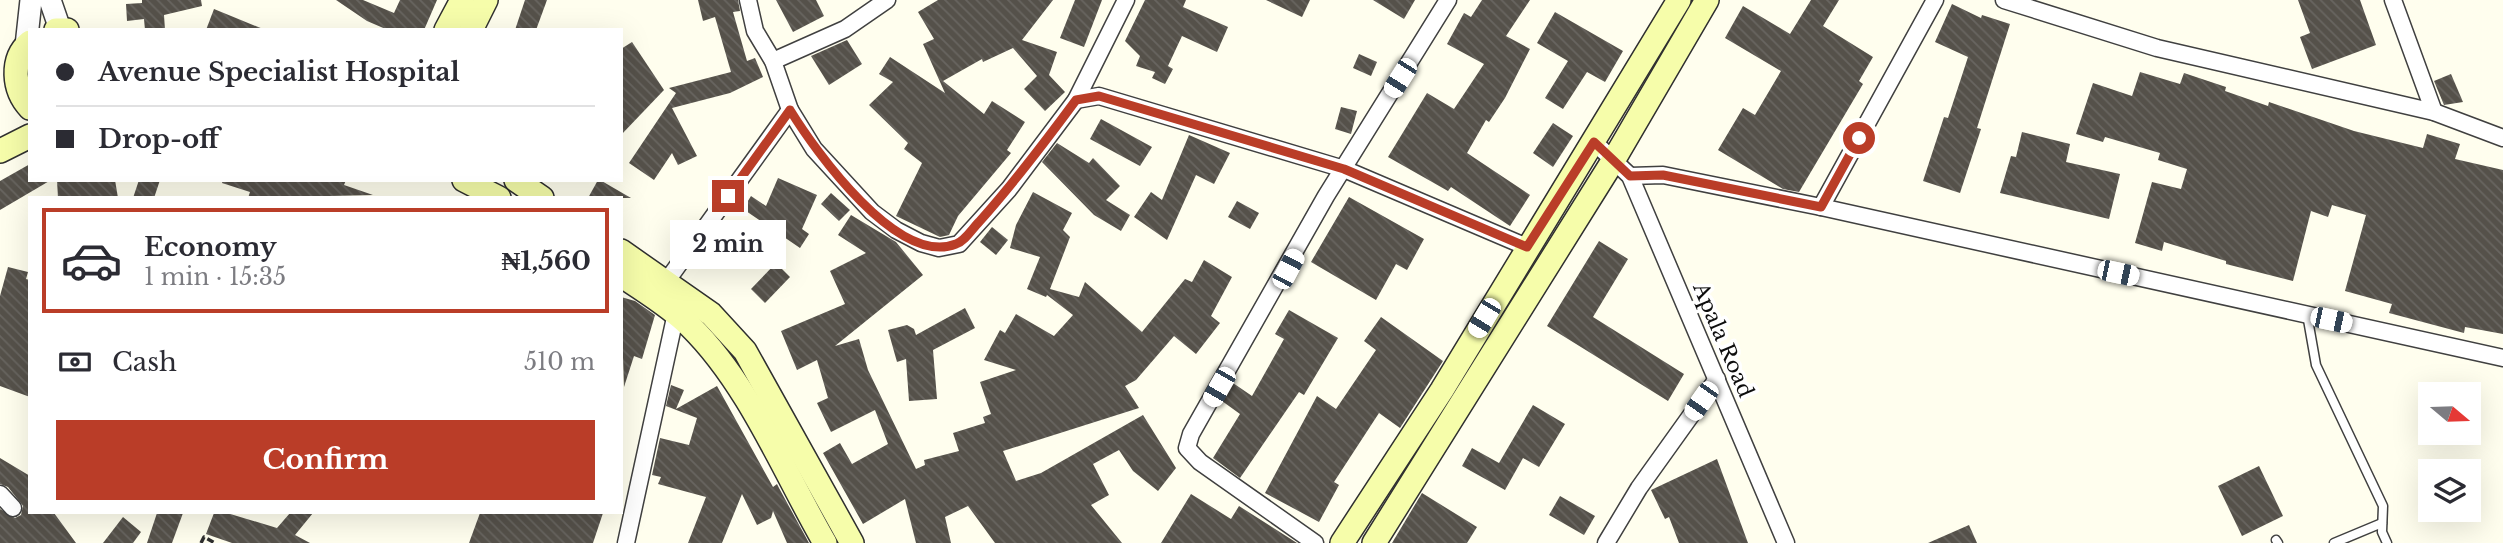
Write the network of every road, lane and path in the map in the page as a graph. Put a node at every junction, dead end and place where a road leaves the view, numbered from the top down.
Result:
1 (31, 0) edge
2 (50, 0) edge
3 (462, 0) edge
4 (486, 0) edge
5 (748, 0) edge
6 (887, 0) edge
7 (1126, 0) edge
8 (1448, 0) edge
9 (1679, 0) edge
10 (1707, 0) edge
11 (1935, 0) edge
12 (2004, 0) edge
13 (2393, 0) edge
14 (29, 28) edge
15 (61, 28) edge
16 (447, 28) edge
17 (472, 28) edge
18 (28, 44) edge
19 (773, 61) junction
20 (15, 74) junction
21 (1076, 100) junction
22 (0, 101) edge
23 (28, 105) edge
24 (790, 110) junction
25 (2434, 112) junction
26 (28, 136) edge
27 (2503, 138) edge
28 (1594, 142) junction
29 (0, 151) edge
30 (1621, 168) junction
31 (1344, 169) junction
32 (468, 182) edge
33 (519, 182) edge
34 (495, 196) edge
35 (539, 196) edge
36 (1821, 207) junction
37 (1527, 247) junction
38 (623, 252) edge
39 (623, 276) edge
40 (666, 282) junction
41 (676, 313) junction
42 (2307, 314) junction
43 (2503, 358) edge
44 (1717, 379) junction
45 (0, 494) edge
46 (13, 508) dead end
47 (2382, 523) junction
48 (201, 543) edge
49 (215, 543) edge
50 (626, 543) edge
51 (825, 543) edge
52 (852, 543) edge
53 (1315, 543) edge
54 (1342, 543) edge
55 (1374, 543) edge
56 (1606, 543) edge
57 (1787, 543) edge
58 (2334, 543) edge
59 (2387, 543) edge

1 - 14 street
2 - 15 street
3 - 16 main road
4 - 17 main road
5 - 19 street
6 - 19 street
7 - 21 street
8 - 31 street
9 - 28 main road
10 - 30 main road
11 - 36 street
12 - 25 street
13 - 25 street
18 - 20 main road
19 - 24 street
20 - 22 main road
20 - 23 main road
21 - 24 street
21 - 31 street
24 - 40 street
25 - 27 street
26 - 29 main road
28 - 30 street
28 - 37 main road
30 - 36 street
30 - 44 street, Apala Road
30 - 55 main road
31 - 37 street
31 - 53 street
32 - 34 main road
33 - 35 main road
36 - 42 street
37 - 54 main road
38 - 40 main road
39 - 41 main road
40 - 52 main road
41 - 50 street
41 - 51 main road
42 - 43 street
42 - 47 lane
44 - 56 street
44 - 57 street, Apala Road
45 - 46 street
47 - 58 lane
47 - 59 lane
48 - 49 path

